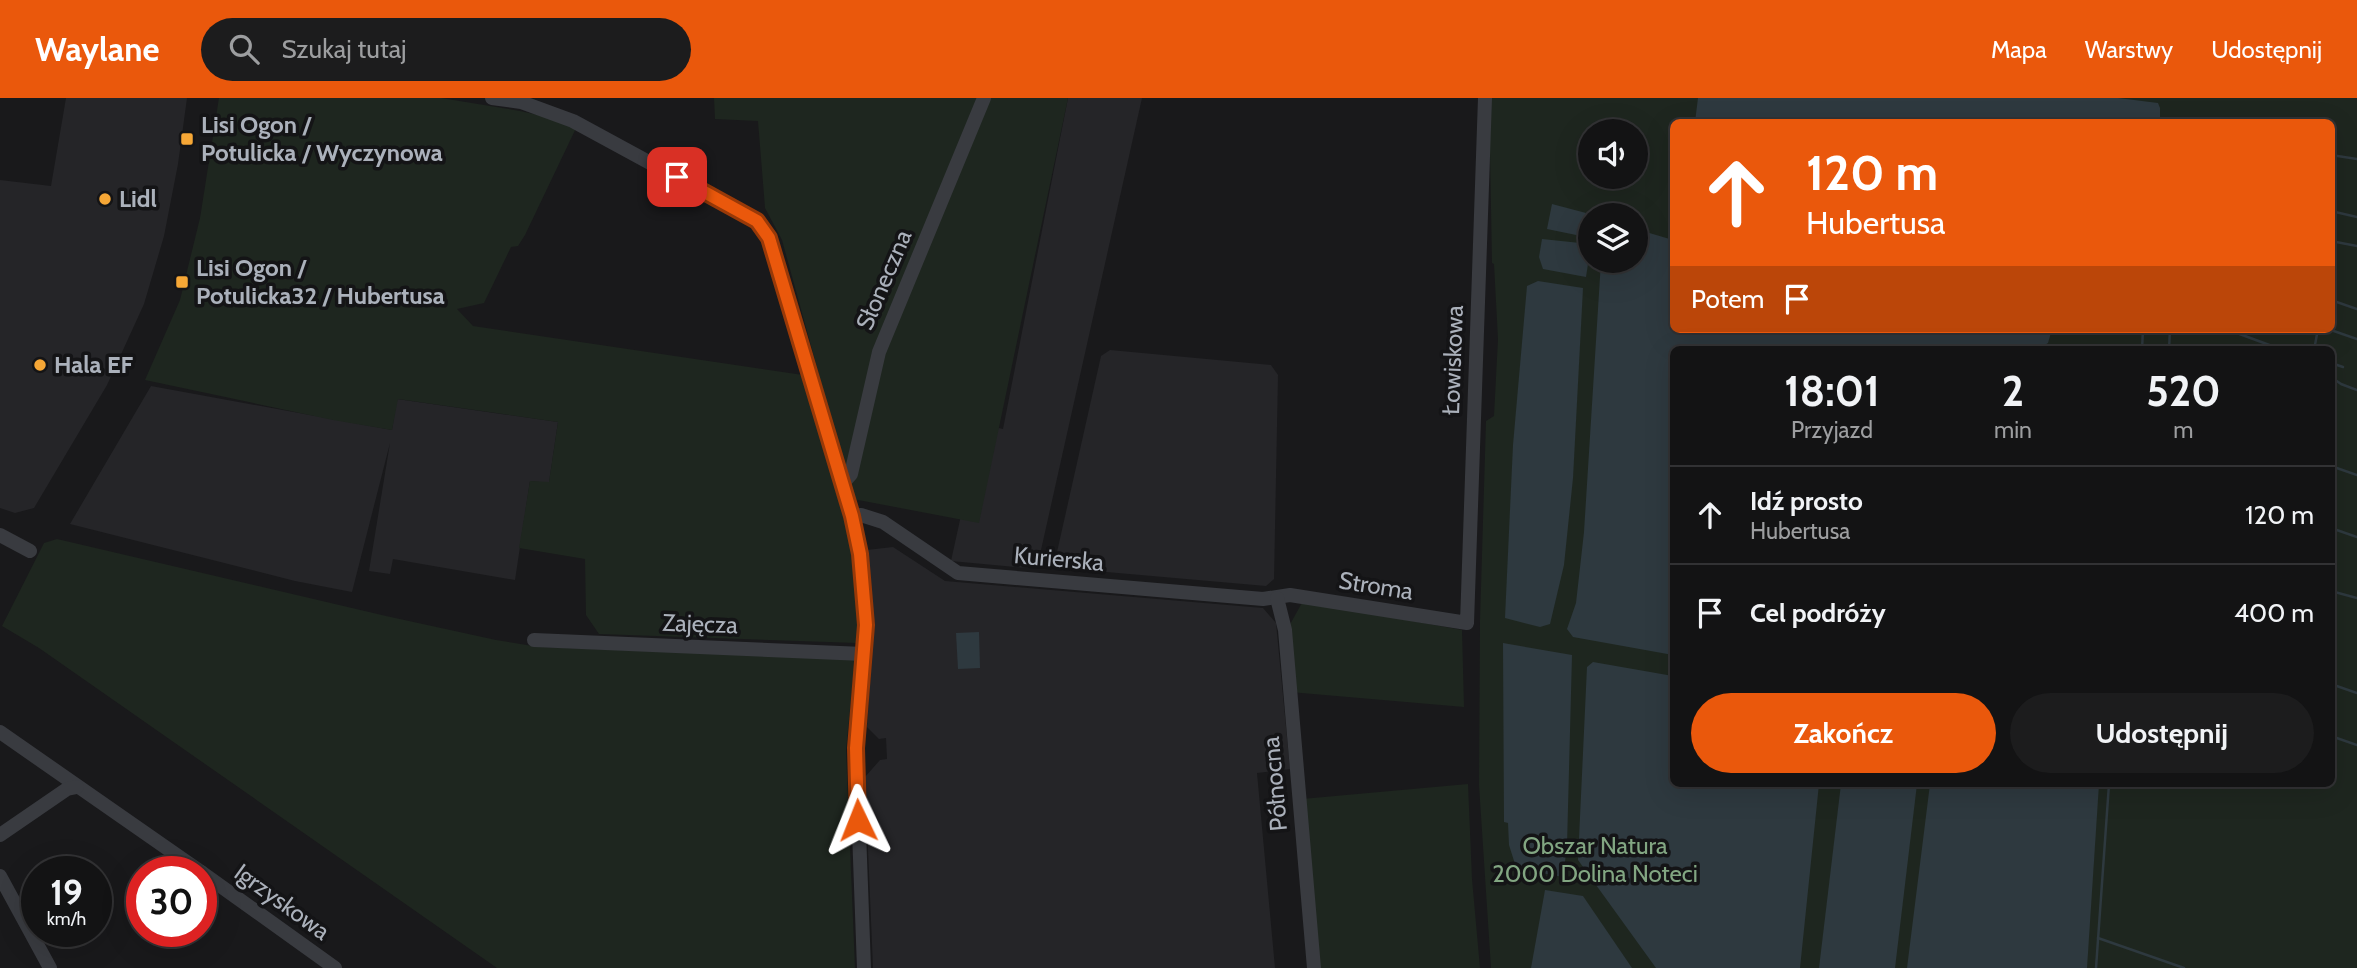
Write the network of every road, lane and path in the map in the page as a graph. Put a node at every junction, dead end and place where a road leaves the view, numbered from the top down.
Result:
1 (492, 98) edge
2 (984, 98) edge
3 (1485, 98) edge
4 (521, 100) edge
5 (843, 483) junction
6 (852, 516) junction
7 (0, 535) edge
8 (30, 551) dead end
9 (1278, 598) junction
10 (1467, 623) joint
11 (534, 640) dead end
12 (864, 654) junction
13 (0, 732) edge
14 (77, 787) junction
15 (0, 835) edge
16 (178, 856) edge
17 (0, 876) edge
18 (217, 883) edge
19 (50, 968) edge
20 (335, 968) edge
21 (864, 968) edge
22 (1314, 968) edge

1 - 4 street
2 - 5 street, Słoneczna
3 - 10 street, Łowiskowa
4 - 5 street
5 - 6 street
6 - 9 street, Kurierska
6 - 12 street
7 - 8 street
9 - 10 street, Stroma
9 - 22 street, Północna
11 - 12 street, Zajęcza
12 - 21 street
13 - 14 street, Igrzyskowa
14 - 15 street
14 - 16 street, Igrzyskowa
17 - 19 street
18 - 20 street, Igrzyskowa

